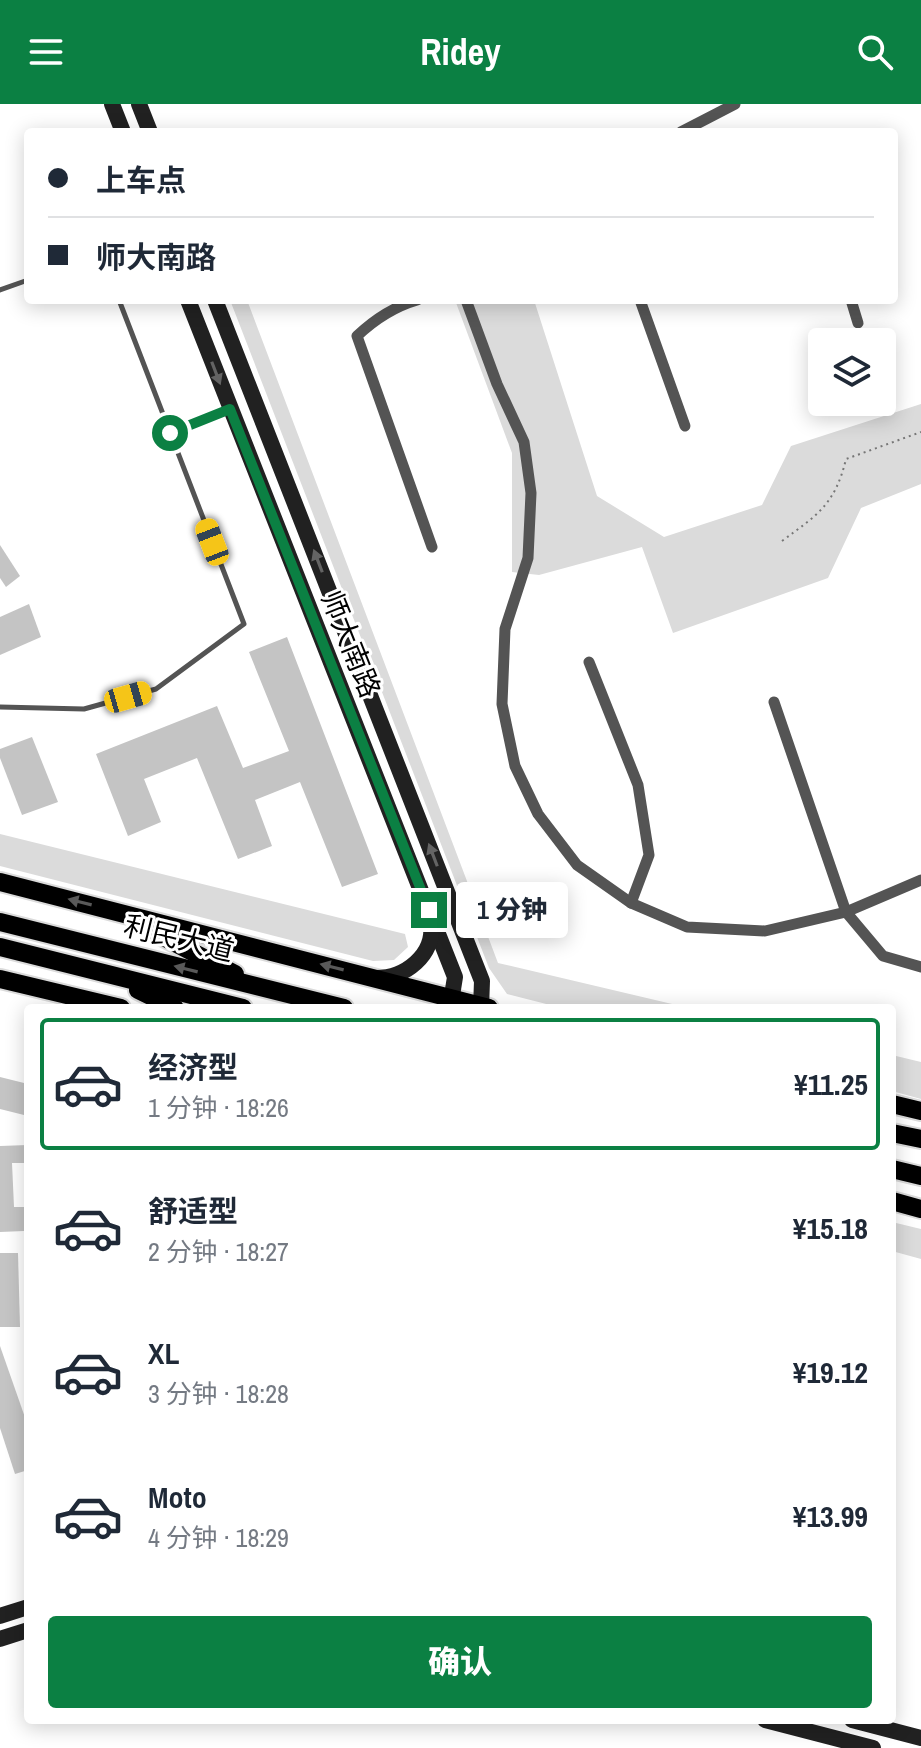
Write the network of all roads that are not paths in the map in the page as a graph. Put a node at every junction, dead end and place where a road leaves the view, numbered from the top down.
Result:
1 (112, 104) edge
2 (139, 104) edge
3 (735, 104) edge
4 (121, 128) edge
5 (148, 128) edge
6 (689, 128) edge
7 (24, 281) edge
8 (0, 290) edge
9 (121, 304) edge
10 (190, 304) edge
11 (217, 304) edge
12 (401, 304) edge
13 (467, 304) edge
14 (641, 304) edge
15 (852, 304) edge
16 (858, 323) dead end
17 (230, 409) junction
18 (685, 426) dead end
19 (170, 433) junction
20 (432, 547) dead end
21 (589, 662) dead end
22 (774, 702) dead end
23 (0, 707) edge
24 (921, 880) edge
25 (0, 882) edge
26 (631, 903) junction
27 (429, 910) junction
28 (113, 911) junction
29 (846, 912) junction
30 (0, 922) edge
31 (0, 947) edge
32 (921, 967) edge
33 (103, 973) junction
34 (374, 978) junction
35 (0, 979) edge
36 (266, 989) junction
37 (451, 1003) edge
38 (104, 1004) edge
39 (167, 1004) edge
40 (227, 1004) edge
41 (328, 1004) edge
42 (484, 1004) edge
43 (896, 1105) edge
44 (921, 1111) edge
45 (896, 1134) edge
46 (921, 1139) edge
47 (896, 1170) edge
48 (921, 1176) edge
49 (896, 1202) edge
50 (921, 1209) edge
51 (24, 1608) edge
52 (0, 1616) edge
53 (24, 1631) edge
54 (0, 1639) edge
55 (780, 1724) edge
56 (867, 1724) edge
57 (921, 1738) edge
58 (873, 1748) edge

1 - 4 main road
2 - 5 main road
3 - 6 street
7 - 8 lane
9 - 19 lane
10 -> 17 main road, 师大南路
42 -> 11 main road, 师大南路
12 - 20 street
13 - 26 street
14 - 18 street
15 - 16 street
17 - 19 lane
17 - 27 main road, 师大南路
19 - 23 lane
21 - 26 street
22 - 29 street
24 - 29 street
28 -> 25 highway
26 - 29 street
27 - 34 main road
27 - 37 main road, 师大南路
34 -> 28 highway
28 - 36 highway
29 - 32 street
36 -> 30 highway, 利民大道
31 - 33 highway, 利民大道
33 - 39 highway
33 - 40 highway, 利民大道
34 - 37 highway
35 - 38 highway
36 - 41 highway, 利民大道
43 - 44 highway
45 - 46 highway
47 - 48 highway
49 - 50 highway
51 - 52 main road
53 - 54 main road
55 - 58 main road
56 - 57 main road

